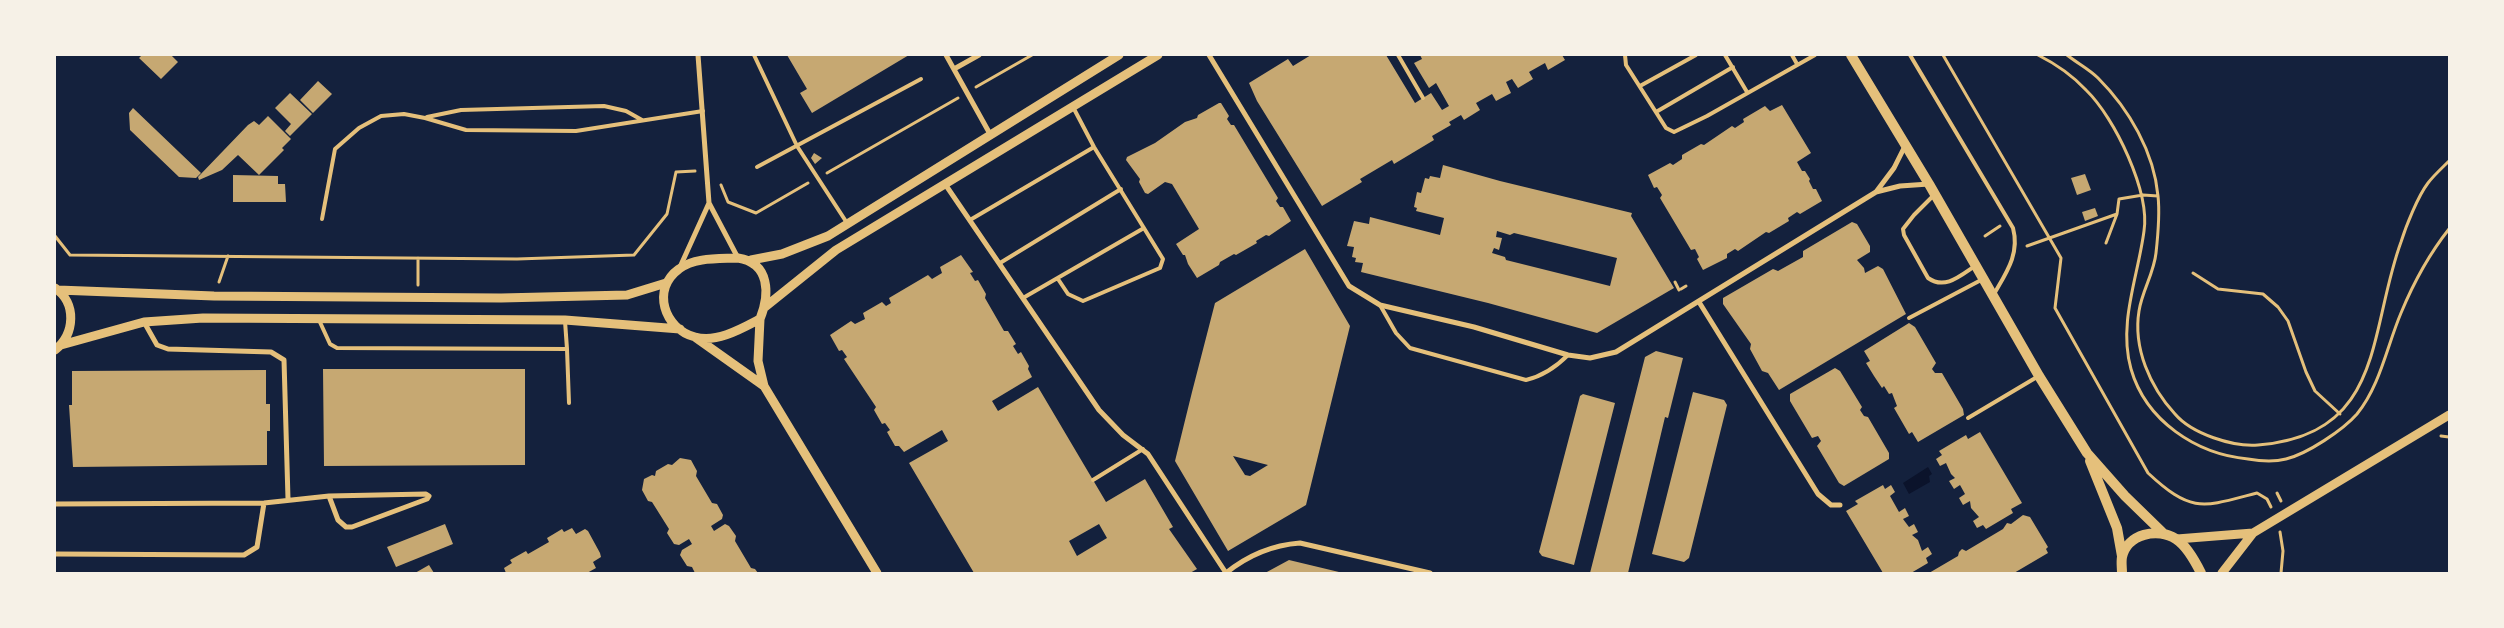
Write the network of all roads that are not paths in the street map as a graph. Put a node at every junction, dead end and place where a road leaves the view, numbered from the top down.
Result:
1 (698, 55) edge
2 (754, 55) edge
3 (946, 55) edge
4 (979, 55) edge
5 (1158, 55) edge
6 (1209, 55) edge
7 (1398, 55) edge
8 (1625, 55) edge
9 (1696, 55) edge
10 (1725, 55) edge
11 (1792, 55) edge
12 (1815, 55) edge
13 (1852, 55) edge
14 (1910, 55) edge
15 (1115, 56) edge
16 (1797, 64) junction
17 (1732, 67) junction
18 (954, 69) junction
19 (921, 79) dead end
20 (1640, 86) junction
21 (1747, 92) junction
22 (1423, 98) dead end
23 (1074, 107) junction
24 (703, 112) junction
25 (1656, 112) junction
26 (425, 118) junction
27 (643, 120) junction
28 (990, 134) junction
29 (797, 146) junction
30 (1905, 146) junction
31 (1094, 147) junction
32 (757, 167) dead end
33 (945, 184) junction
34 (1929, 184) junction
35 (1121, 189) junction
36 (1876, 192) junction
37 (1935, 194) junction
38 (709, 203) junction
39 (322, 219) dead end
40 (970, 220) junction
41 (847, 223) junction
42 (1144, 228) junction
43 (738, 258) junction
44 (751, 260) junction
45 (1000, 263) junction
46 (1976, 266) junction
47 (679, 269) junction
48 (1058, 279) junction
49 (1983, 279) junction
50 (666, 283) junction
51 (57, 289) edge
52 (1993, 296) junction
53 (1023, 298) junction
54 (1700, 302) junction
55 (1380, 305) junction
56 (765, 306) junction
57 (1910, 318) dead end
58 (760, 319) junction
59 (319, 320) junction
60 (565, 320) junction
61 (144, 322) junction
62 (680, 329) junction
63 (695, 337) junction
64 (58, 347) edge
65 (567, 349) junction
66 (1568, 355) junction
67 (2039, 376) junction
68 (764, 386) junction
69 (569, 403) dead end
70 (2449, 415) edge
71 (1968, 418) dead end
72 (1142, 450) junction
73 (2087, 453) junction
74 (1093, 480) dead end
75 (329, 496) junction
76 (288, 499) junction
77 (264, 503) junction
78 (55, 504) edge
79 (1840, 505) dead end
80 (2162, 532) junction
81 (2253, 533) junction
82 (2177, 539) junction
83 (55, 554) edge
84 (2122, 556) junction
85 (878, 573) edge
86 (1226, 573) edge
87 (1430, 573) edge
88 (2122, 573) edge
89 (2201, 573) edge
90 (2222, 573) edge

1 - 24 street
2 - 29 lane
3 - 18 street
4 - 18 street
5 - 23 street
6 - 55 street
7 - 22 lane
8 - 20 lane
9 - 20 lane
10 - 17 lane
11 - 16 lane
12 - 16 lane
13 - 30 main road
14 - 52 lane
15 - 28 street
16 - 21 lane
17 - 21 lane
17 - 25 lane
18 - 28 street
19 - 29 lane
20 - 25 lane
21 - 25 lane
23 - 31 lane
23 - 33 street
24 - 27 lane
24 - 38 street
26 - 27 lane
26 - 27 lane
26 - 39 lane
28 - 41 street
29 - 32 lane
29 - 41 lane
30 - 34 main road
30 - 36 street
31 - 35 lane
31 - 40 lane
33 - 40 street
33 - 56 street
34 - 36 street
34 - 37 main road
35 - 42 lane
35 - 45 lane
36 - 54 street
37 - 46 main road
37 - 46 lane
38 - 43 street
38 - 47 street
40 - 45 street
41 - 44 street
42 - 48 lane
42 - 48 lane
43 - 44 street
43 - 47 street
44 - 56 street
45 - 53 street
46 - 49 main road
47 - 50 street
48 - 53 lane
49 - 52 main road
49 - 57 lane
50 - 51 street
50 - 62 street
51 - 64 street
52 - 67 main road
53 - 72 street
54 - 66 street
54 - 79 street
55 - 66 street
55 - 66 lane
56 - 58 street
58 - 63 street
58 - 68 street
59 - 60 street
59 - 61 street
59 - 65 lane
60 - 62 street
60 - 65 lane
61 - 64 street
61 - 76 street
62 - 63 street
63 - 68 street
65 - 69 lane
67 - 71 lane
67 - 73 main road
68 - 85 street
70 - 81 street
72 - 74 lane
72 - 86 street
73 - 80 main road
73 - 84 main road
75 - 75 street
75 - 76 street
76 - 77 street
77 - 78 street
77 - 83 street
80 - 82 main road
80 - 84 main road
81 - 82 street
81 - 90 street
82 - 89 main road
84 - 88 main road
86 - 87 street

